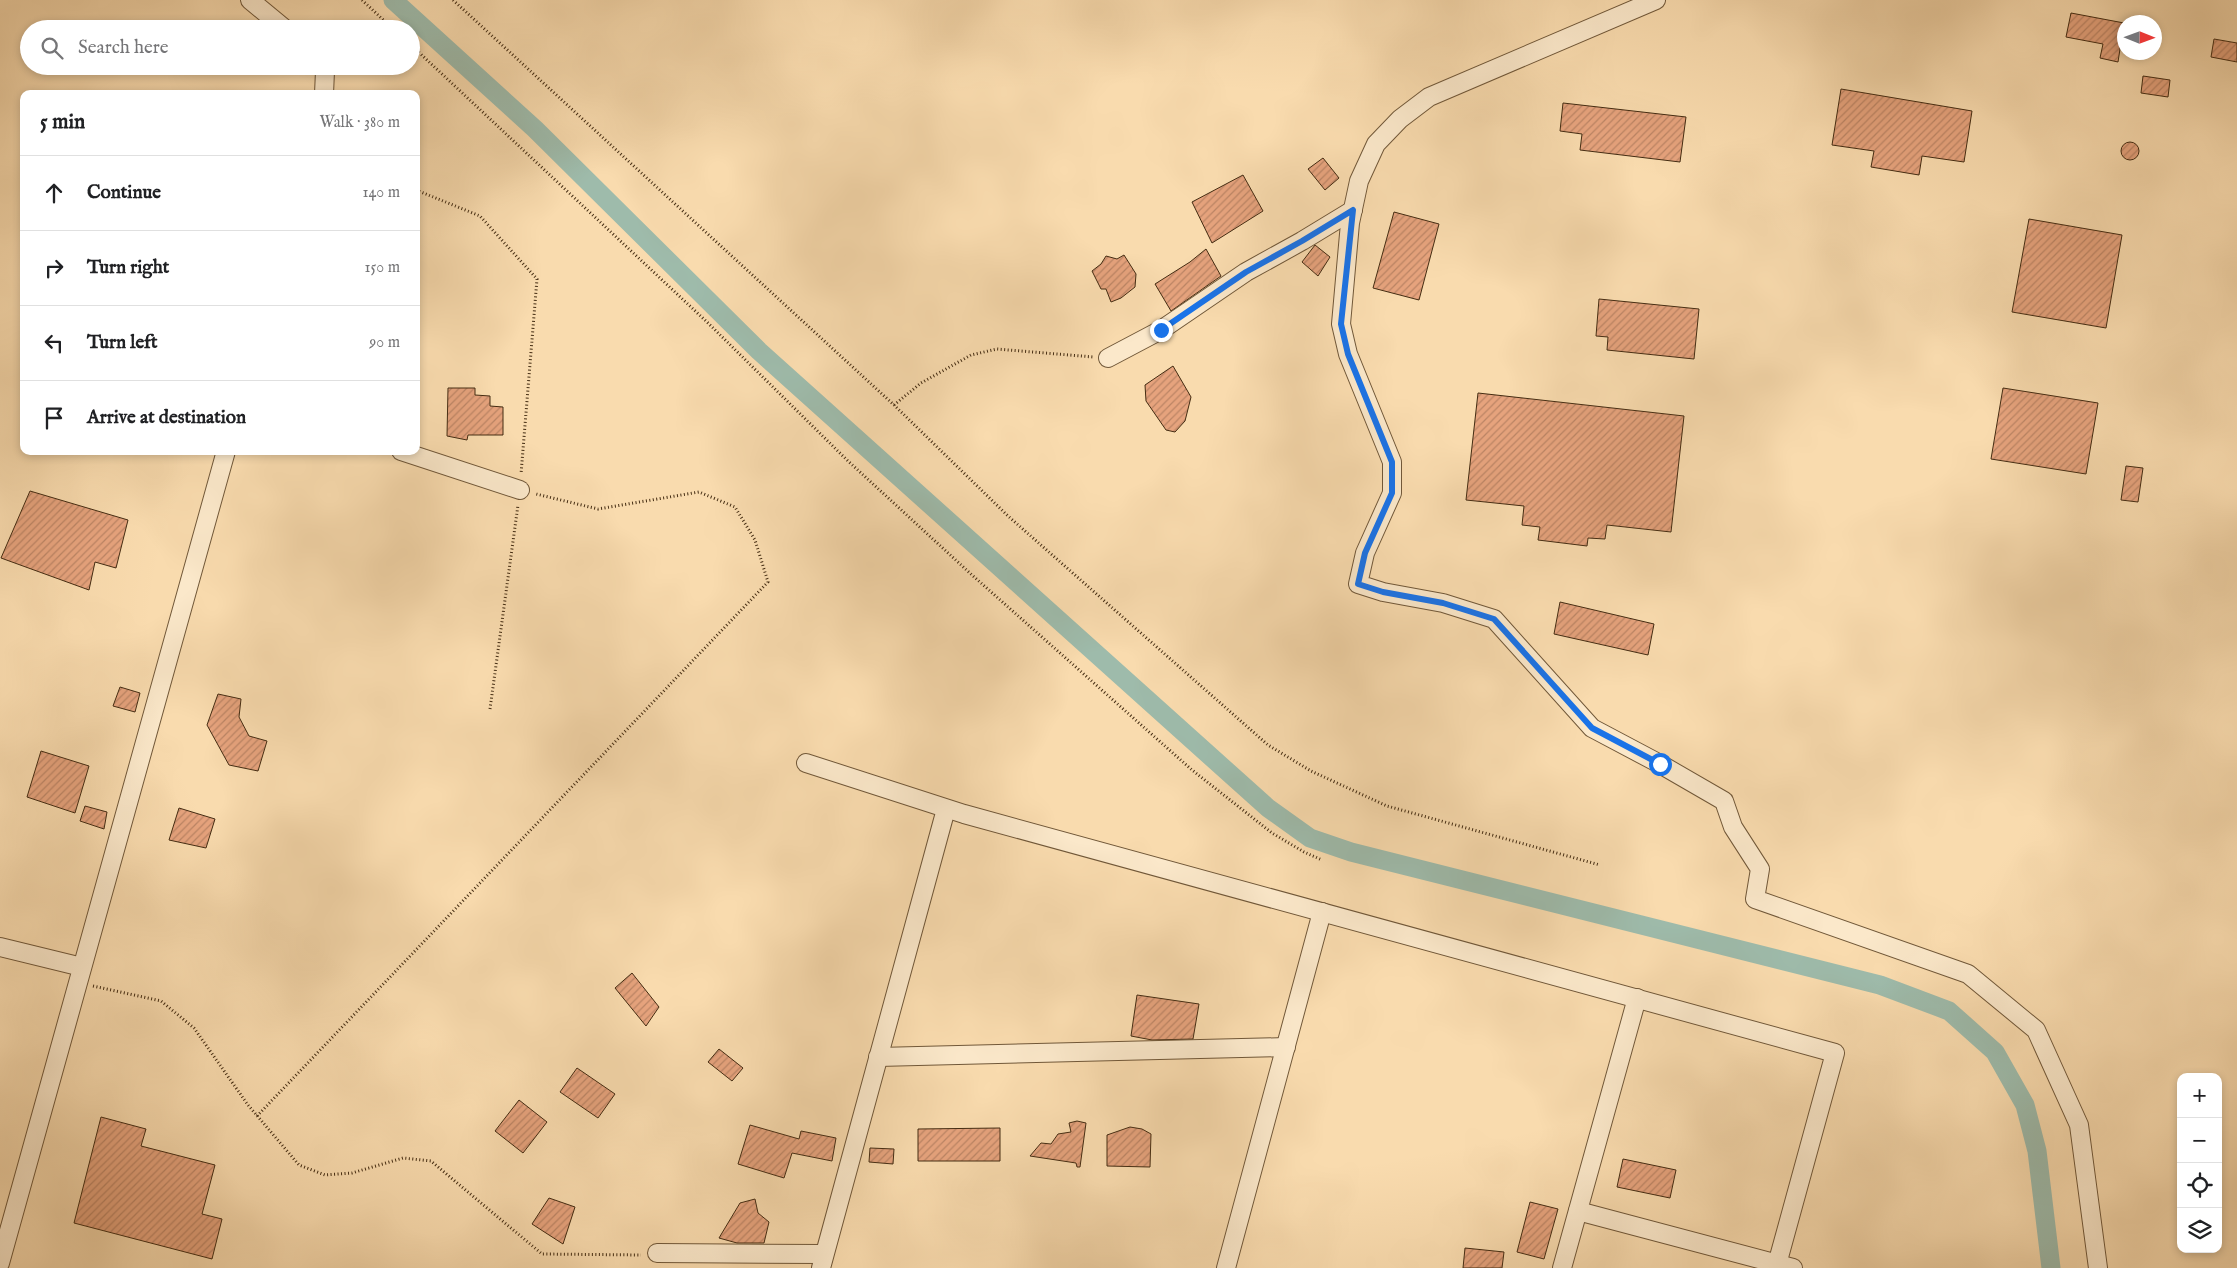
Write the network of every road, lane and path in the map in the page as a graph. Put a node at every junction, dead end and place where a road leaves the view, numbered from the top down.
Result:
1 (250, 0) edge
2 (362, 0) edge
3 (453, 0) edge
4 (1656, 0) edge
5 (274, 20) edge
6 (383, 20) edge
7 (420, 53) edge
8 (325, 75) edge
9 (324, 90) edge
10 (420, 192) edge
11 (1353, 210) junction
12 (1108, 358) joint
13 (894, 405) junction
14 (225, 455) edge
15 (413, 455) edge
16 (520, 490) junction
17 (490, 709) dead end
18 (806, 763) dead end
19 (946, 808) junction
20 (1322, 860) dead end
21 (1600, 865) dead end
22 (1322, 912) junction
23 (0, 947) edge
24 (80, 975) junction
25 (1637, 998) junction
26 (1286, 1047) junction
27 (878, 1057) junction
28 (257, 1116) junction
29 (1578, 1211) junction
30 (657, 1253) joint
31 (822, 1261) edge
32 (0, 1263) edge
33 (1782, 1267) edge
34 (1226, 1268) edge
35 (1562, 1268) edge
36 (2098, 1268) edge

1 - 5 street
2 - 6 path
3 - 13 path
4 - 11 street
7 - 20 path
8 - 9 street
10 - 16 path
11 - 12 street
11 - 36 street
12 - 13 path
13 - 21 path
14 - 24 street
15 - 16 street
16 - 17 path
16 - 28 path
18 - 19 street
19 - 22 street
19 - 27 street
22 - 25 street
22 - 26 street
23 - 24 street
24 - 28 path
24 - 32 street
25 - 29 street
25 - 33 street
26 - 27 street
26 - 34 street
27 - 31 street
28 - 30 path
29 - 33 street
29 - 35 street
30 - 31 street

